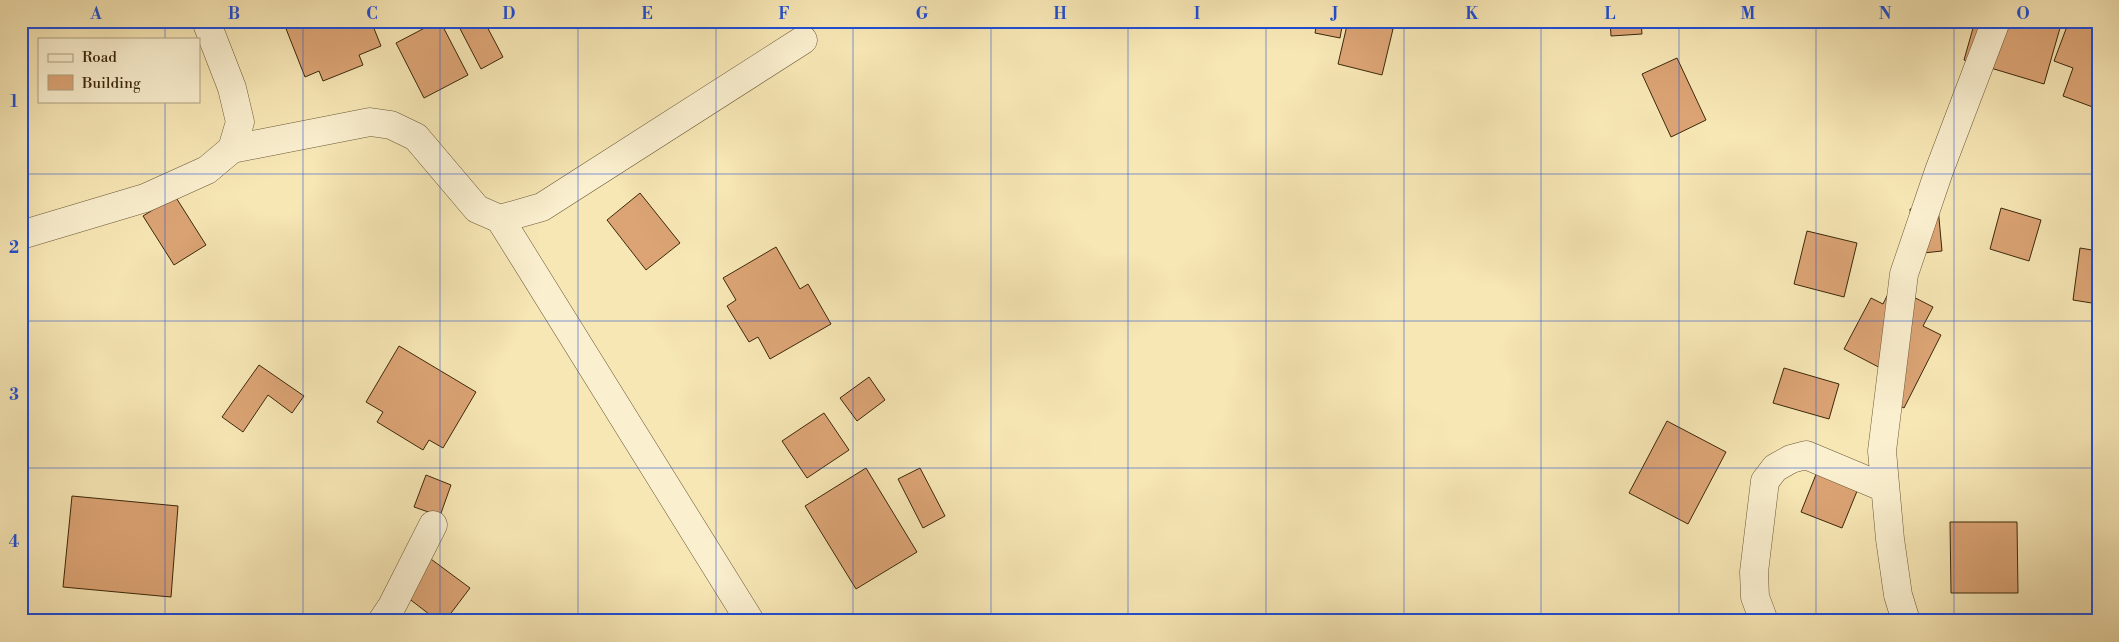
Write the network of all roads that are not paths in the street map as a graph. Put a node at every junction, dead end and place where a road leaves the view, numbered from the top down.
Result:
1 (206, 21) edge
2 (1996, 21) edge
3 (803, 40) dead end
4 (232, 149) junction
5 (500, 219) junction
6 (21, 235) edge
7 (1886, 488) junction
8 (432, 525) dead end
9 (382, 621) edge
10 (750, 621) edge
11 (1764, 621) edge
12 (1906, 621) edge

1 - 4 street
2 - 7 street
3 - 5 street
4 - 5 street
4 - 6 street
5 - 10 street
7 - 11 street
7 - 12 street
8 - 9 street

